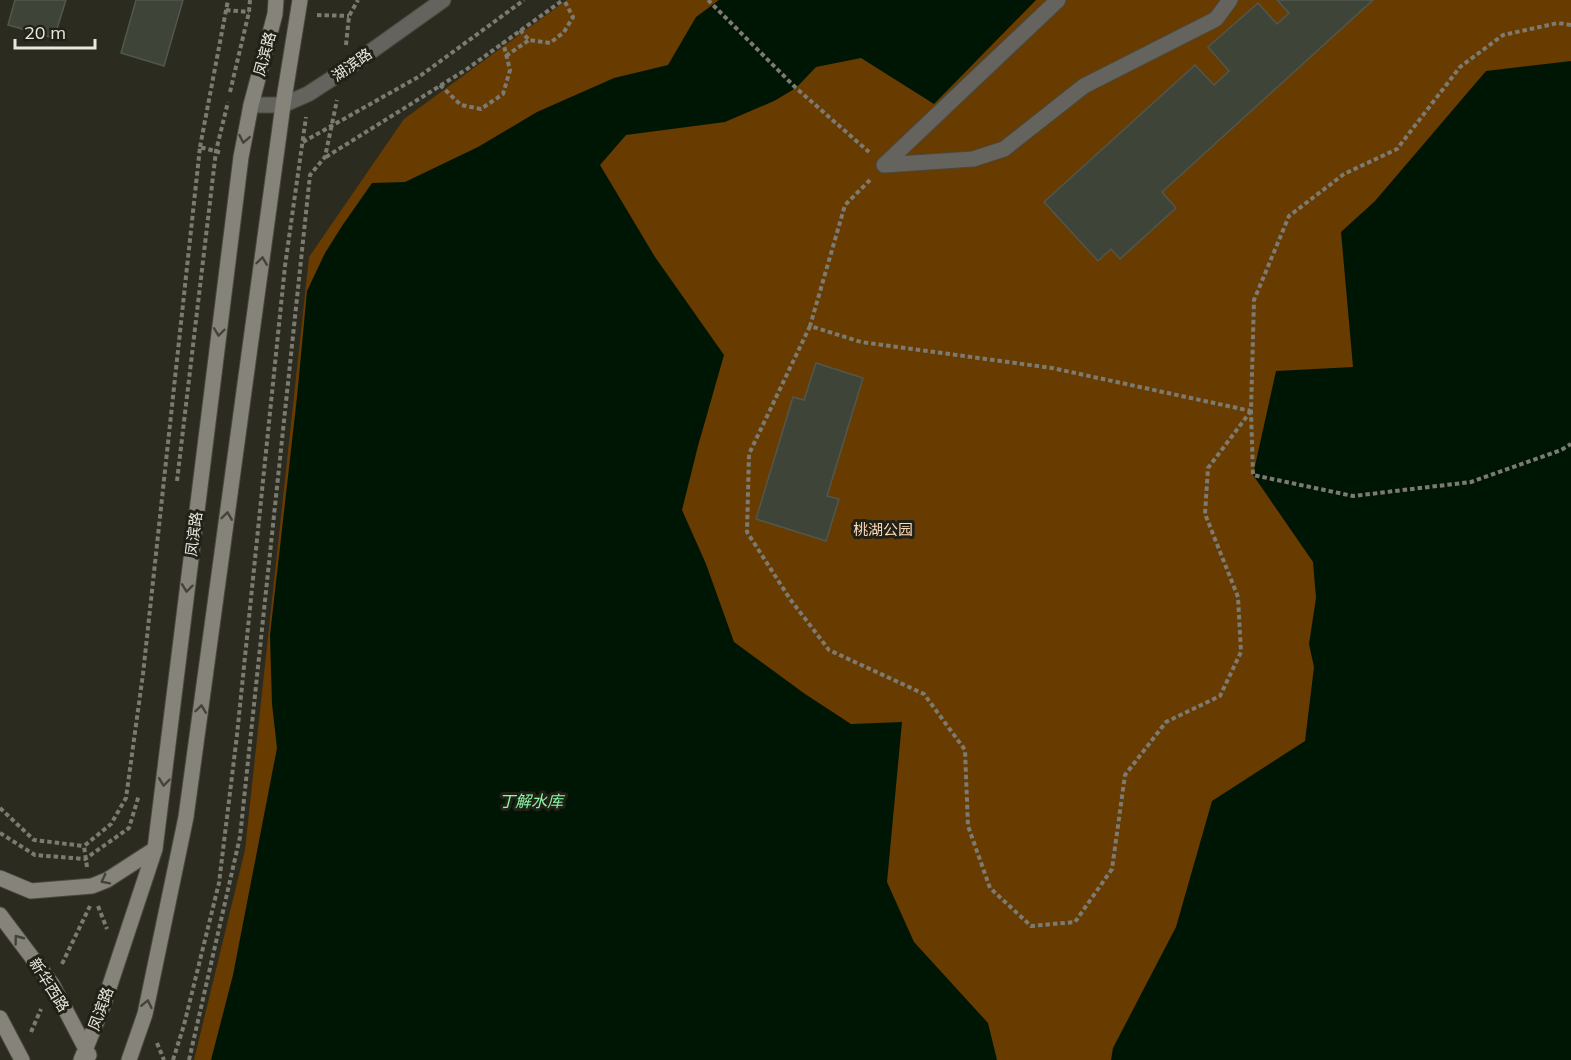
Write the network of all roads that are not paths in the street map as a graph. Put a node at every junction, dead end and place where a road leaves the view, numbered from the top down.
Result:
1 (276, 0) edge
2 (300, 0) edge
3 (444, 0) edge
4 (1058, 0) edge
5 (1230, 0) edge
6 (251, 105) junction
7 (283, 105) junction
8 (155, 849) junction
9 (0, 878) edge
10 (0, 915) edge
11 (0, 1018) edge
12 (86, 1056) edge
13 (22, 1060) edge
14 (129, 1060) edge

1 - 6 street, 凤滨路
2 - 7 street, 凤滨路
3 - 7 street, 湖滨路
4 - 5 street
6 - 7 street, 湖滨路
6 -> 8 street, 凤滨路
14 -> 7 street, 凤滨路
8 -> 9 street
8 - 12 street, 凤滨路
12 -> 10 street, 新华西路
11 - 13 street

